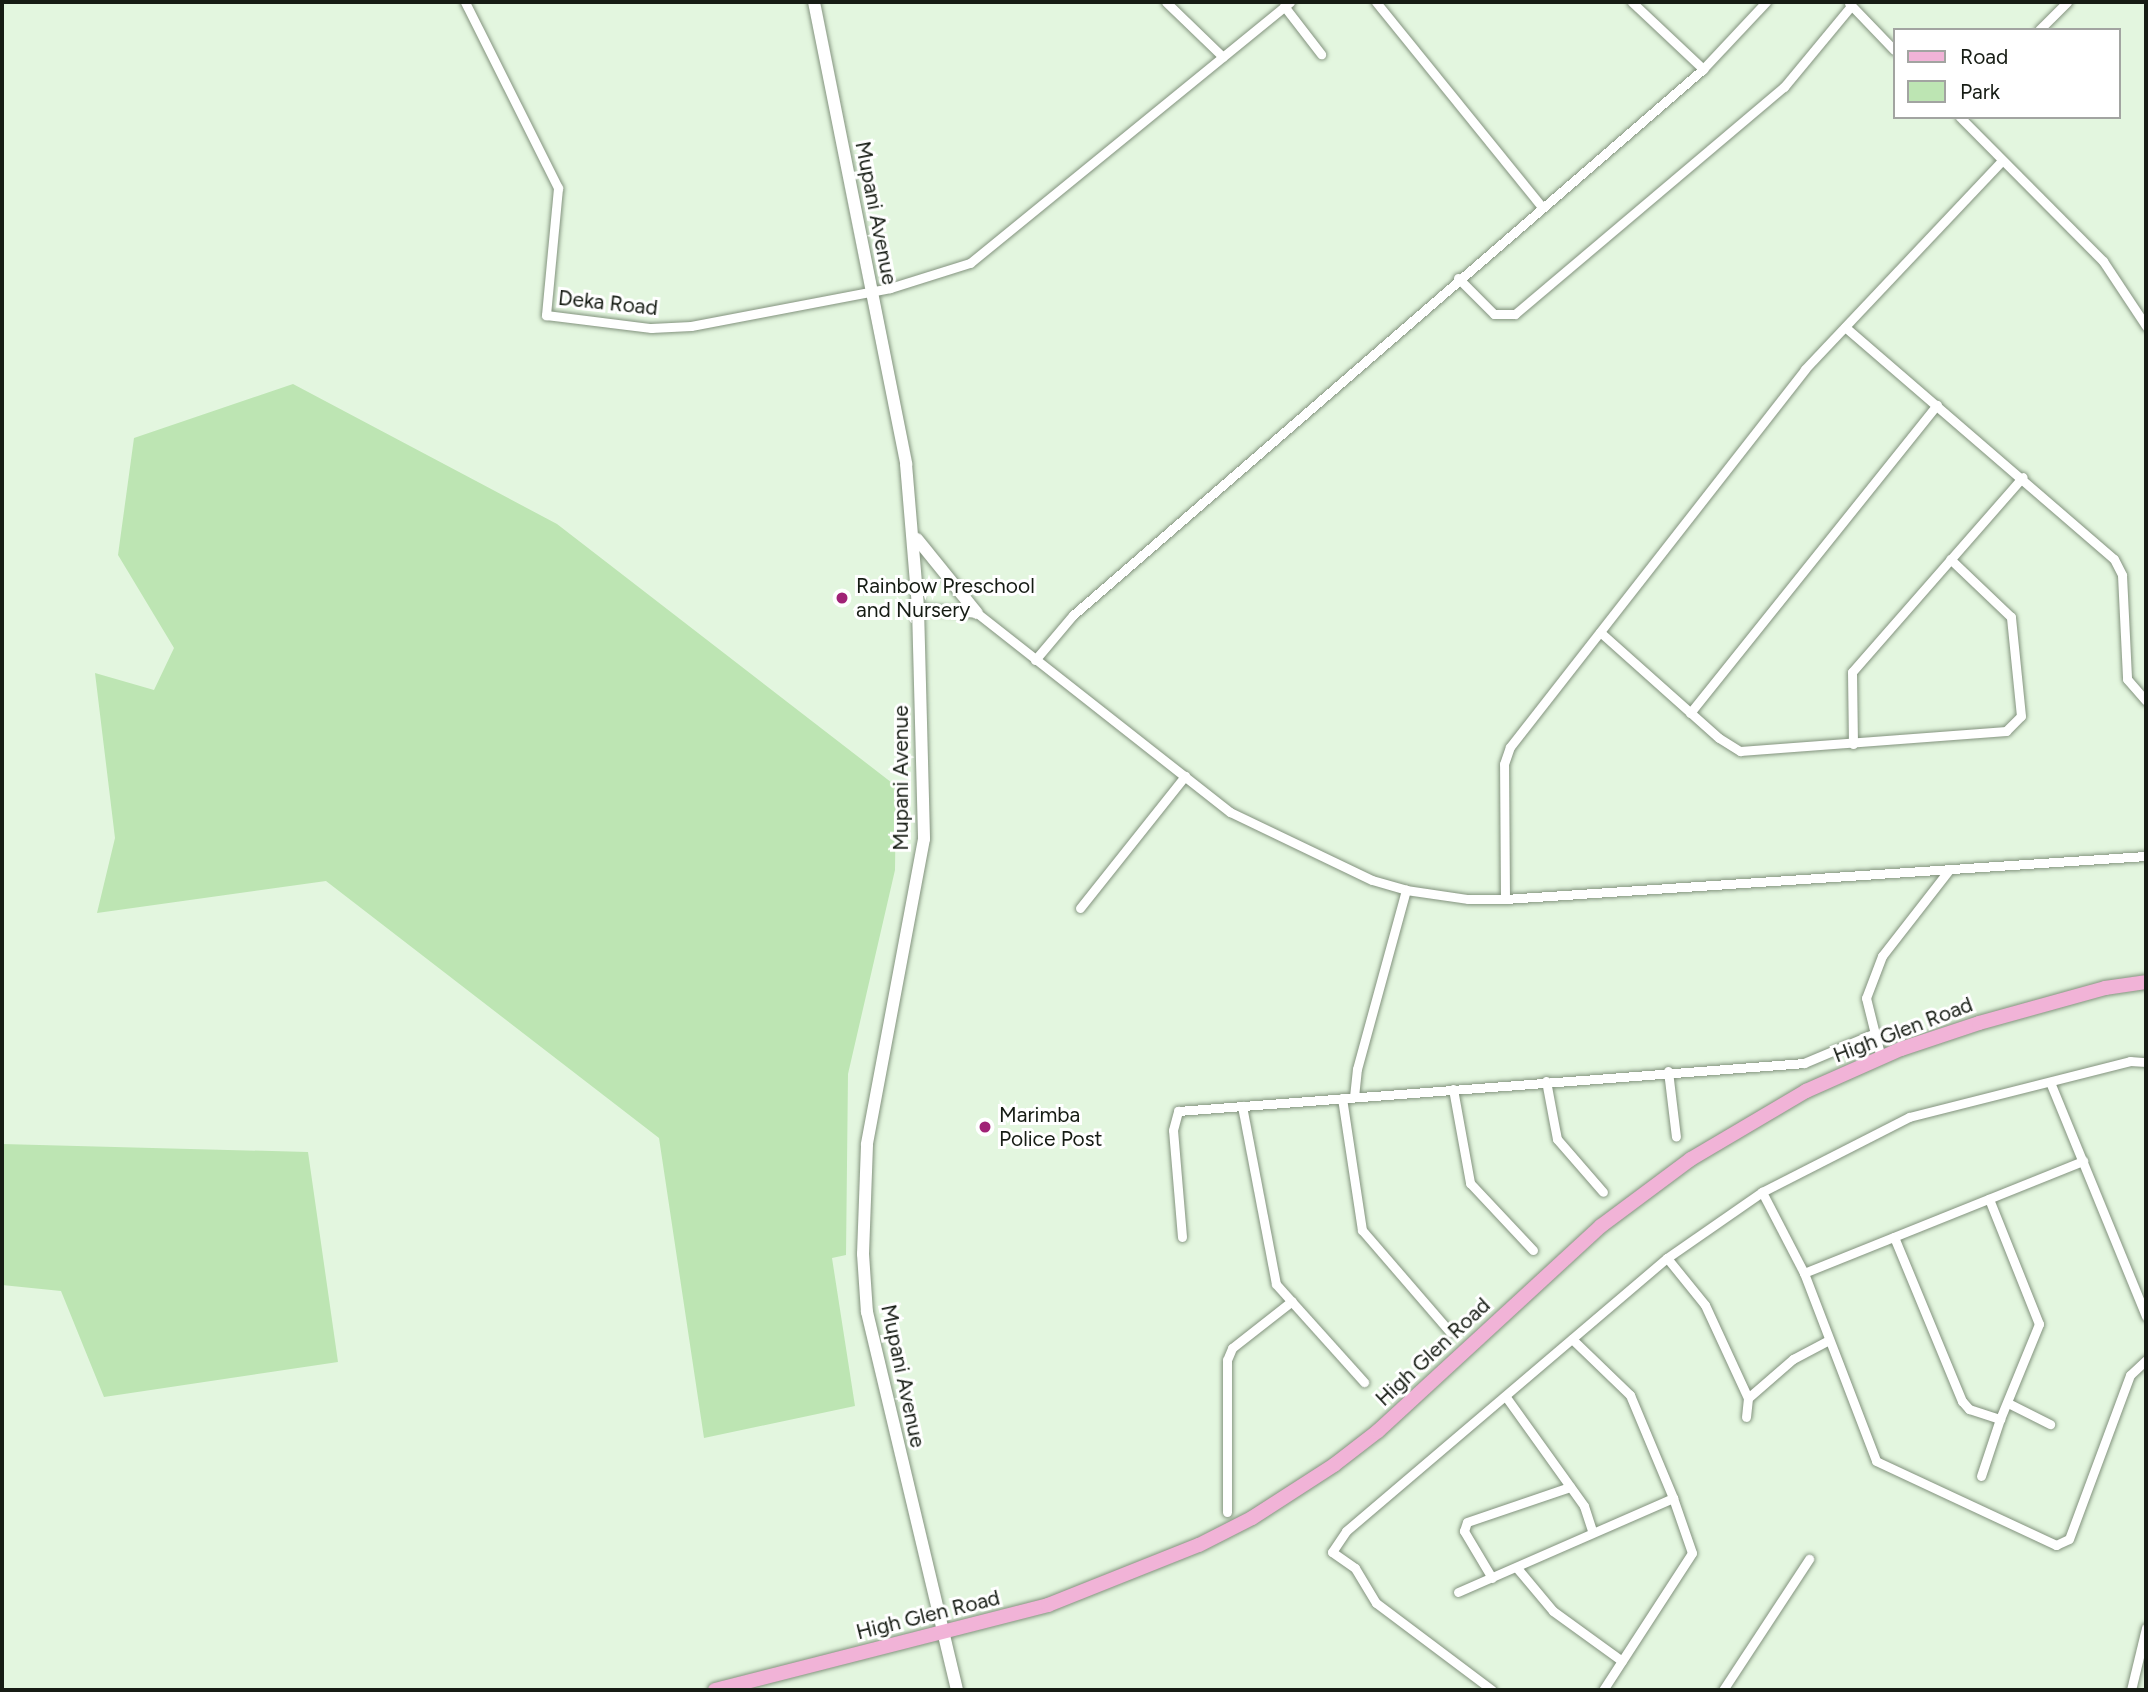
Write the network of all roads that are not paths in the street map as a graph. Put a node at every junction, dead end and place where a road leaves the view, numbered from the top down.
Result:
1 (465, 2) edge
2 (814, 2) edge
3 (1167, 2) edge
4 (1376, 2) edge
5 (1632, 2) edge
6 (1766, 2) edge
7 (2067, 2) edge
8 (1287, 4) edge
9 (1849, 4) edge
10 (2041, 28) edge
11 (1892, 48) edge
12 (1321, 54) dead end
13 (1223, 57) junction
14 (1703, 69) junction
15 (1962, 119) edge
16 (2002, 161) junction
17 (1541, 206) junction
18 (1458, 278) junction
19 (872, 291) junction
20 (2146, 326) edge
21 (1845, 327) junction
22 (1937, 405) junction
23 (2023, 477) junction
24 (915, 536) junction
25 (1950, 559) junction
26 (918, 608) junction
27 (977, 613) junction
28 (1600, 632) junction
29 (1035, 660) junction
30 (2146, 701) edge
31 (1690, 713) junction
32 (1853, 744) junction
33 (1185, 776) junction
34 (2146, 856) edge
35 (1949, 870) junction
36 (1406, 890) junction
37 (1505, 899) junction
38 (1080, 908) dead end
39 (2146, 982) edge
40 (1875, 1033) junction
41 (1881, 1058) junction
42 (2146, 1062) edge
43 (1668, 1071) junction
44 (1546, 1081) junction
45 (2050, 1082) junction
46 (1453, 1089) junction
47 (1354, 1097) junction
48 (1342, 1098) junction
49 (1242, 1106) junction
50 (1676, 1137) dead end
51 (2084, 1161) junction
52 (1603, 1192) dead end
53 (1762, 1192) junction
54 (1989, 1199) junction
55 (1182, 1237) dead end
56 (1894, 1237) junction
57 (1533, 1250) dead end
58 (1667, 1258) junction
59 (1804, 1273) junction
60 (1292, 1301) junction
61 (2146, 1316) edge
62 (1450, 1332) dead end
63 (1573, 1339) junction
64 (1827, 1341) junction
65 (2146, 1360) edge
66 (1364, 1382) dead end
67 (1506, 1397) junction
68 (1748, 1398) junction
69 (2010, 1404) junction
70 (1746, 1418) dead end
71 (2000, 1419) junction
72 (2050, 1424) dead end
73 (1981, 1476) dead end
74 (1570, 1487) junction
75 (1673, 1498) junction
76 (1227, 1512) dead end
77 (1592, 1531) junction
78 (1809, 1559) dead end
79 (1517, 1568) junction
80 (1492, 1578) junction
81 (1458, 1592) dead end
82 (2146, 1628) edge
83 (943, 1634) junction
84 (1622, 1661) junction
85 (715, 1690) edge
86 (957, 1690) edge
87 (1492, 1690) edge
88 (1603, 1690) edge
89 (1723, 1690) edge
90 (2131, 1690) edge

1 - 19 street, Deka Road
2 - 19 street, Mupani Avenue
3 - 13 street
4 - 17 street
5 - 14 street
6 - 14 street
7 - 10 street
8 - 12 street
8 - 13 street
9 - 11 street
9 - 18 street
13 - 19 street
14 - 17 street
15 - 16 street
16 - 20 street
16 - 21 street
17 - 18 street
18 - 29 street
19 - 24 street, Mupani Avenue
21 - 22 street
21 - 28 street
22 - 23 street
22 - 31 street
23 - 25 street
23 - 30 street
24 - 26 street, Mupani Avenue
24 - 27 street
25 - 32 street
25 - 32 street
26 - 27 street
26 - 83 street, Mupani Avenue
27 - 29 street
28 - 31 street
28 - 37 street
29 - 33 street
31 - 32 street
33 - 36 street
33 - 38 street
34 - 35 street
35 - 37 street
35 - 40 street
36 - 37 street
36 - 47 street
39 - 41 main road, High Glen Road
40 - 41 street
40 - 43 street
41 - 83 main road, High Glen Road
42 - 45 street
43 - 44 street
43 - 50 street
44 - 46 street
44 - 52 street
45 - 51 street
45 - 53 street
46 - 47 street
46 - 57 street
47 - 48 street
48 - 49 street
48 - 62 street
49 - 55 street
49 - 60 street
51 - 54 street
51 - 61 street
53 - 58 street
53 - 59 street
54 - 56 street
54 - 69 street
56 - 59 street
56 - 71 street
58 - 63 street
58 - 68 street
59 - 64 street
60 - 66 street
60 - 76 street
63 - 67 street
63 - 75 street
64 - 65 street
64 - 68 street
67 - 74 street
67 - 87 street
68 - 70 street
69 - 71 street
69 - 72 street
71 - 73 street
74 - 77 street
74 - 80 street
75 - 77 street
75 - 84 street
77 - 79 street
78 - 89 street
79 - 80 street
79 - 84 street
80 - 81 street
82 - 90 street
83 - 85 main road, High Glen Road
83 - 86 street, Mupani Avenue
84 - 88 street

